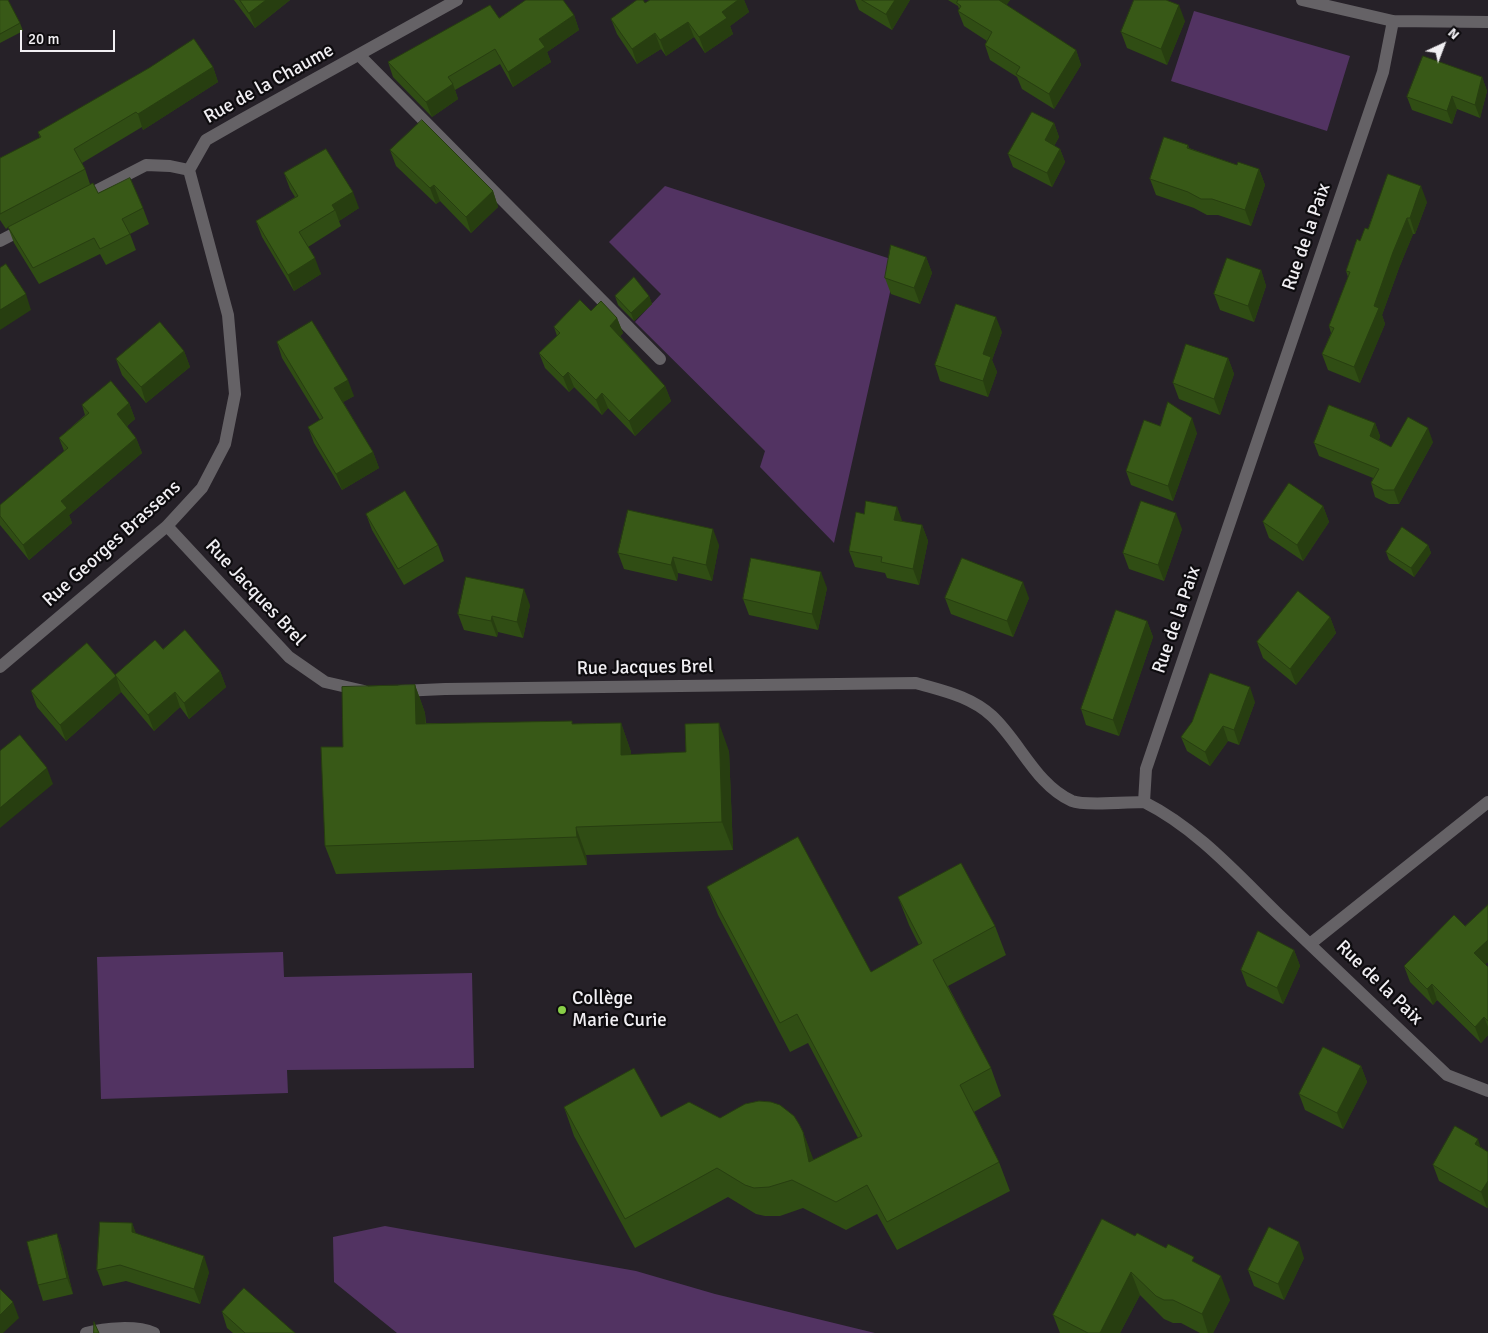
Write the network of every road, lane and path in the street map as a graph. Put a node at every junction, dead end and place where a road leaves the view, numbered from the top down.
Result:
1 (457, 0) edge
2 (1302, 0) edge
3 (1393, 21) junction
4 (1488, 22) edge
5 (359, 55) junction
6 (188, 170) junction
7 (68, 205) edge
8 (34, 223) edge
9 (0, 241) edge
10 (660, 359) dead end
11 (167, 526) junction
12 (0, 667) edge
13 (1144, 802) junction
14 (1488, 802) edge
15 (1310, 944) junction
16 (1488, 1091) edge
17 (86, 1333) edge
18 (154, 1333) edge

1 - 5 street, Rue de la Chaume
2 - 3 street
3 - 4 street
3 - 13 street, Rue de la Paix
5 - 6 street, Rue de la Chaume
5 - 10 street
6 - 7 street
6 - 11 street, Rue Georges Brassens
8 - 9 street
11 - 12 street, Rue Georges Brassens
11 - 13 street, Rue Jacques Brel
13 - 15 street, Rue de la Paix
14 - 15 street
15 - 16 street, Rue de la Paix
17 - 18 street

